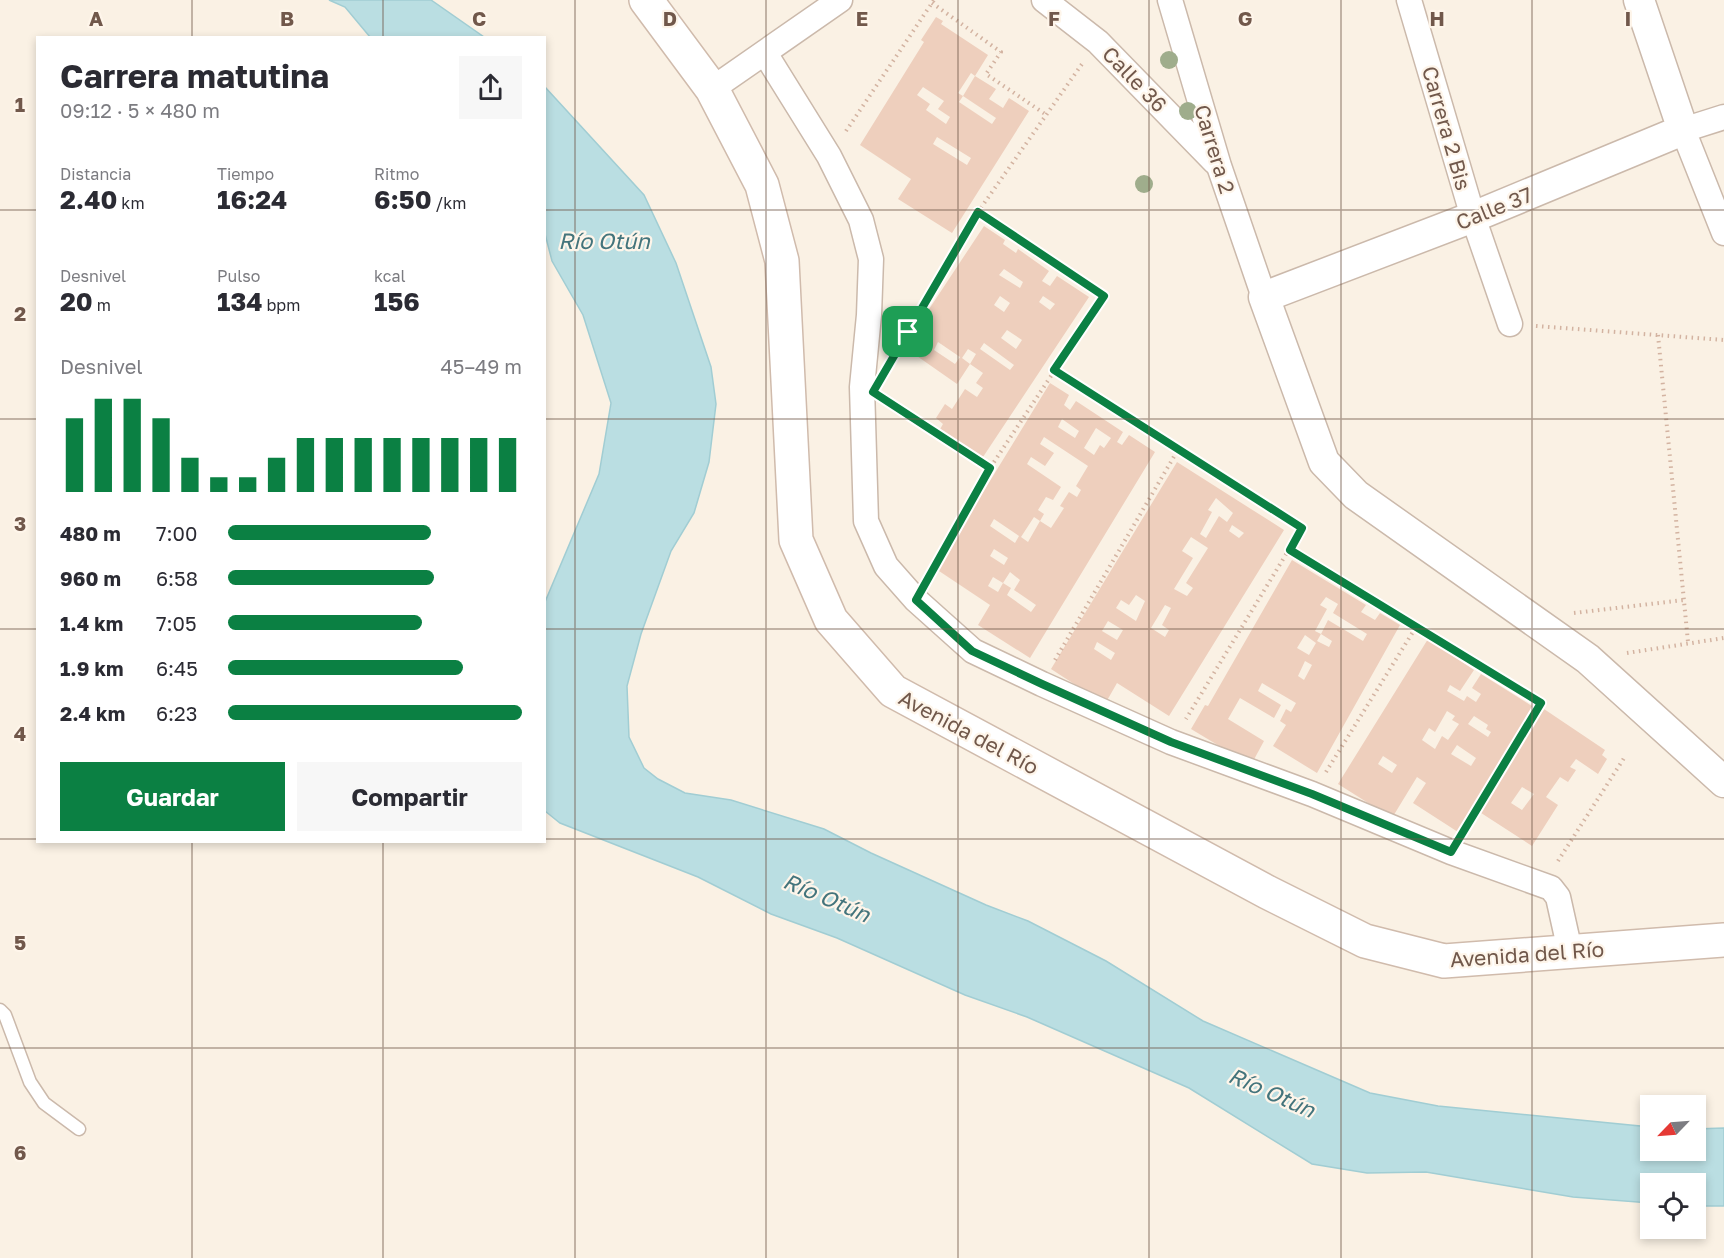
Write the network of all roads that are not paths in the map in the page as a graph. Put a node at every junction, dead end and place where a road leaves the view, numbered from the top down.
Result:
1 (646, 0) edge
2 (840, 0) edge
3 (1044, 0) edge
4 (1170, 0) edge
5 (1408, 0) edge
6 (1639, 0) edge
7 (765, 53) junction
8 (712, 89) junction
9 (1724, 117) edge
10 (1683, 130) junction
11 (1219, 166) junction
12 (1473, 218) junction
13 (1724, 232) edge
14 (1264, 297) junction
15 (1510, 324) road end
16 (1724, 782) edge
17 (1724, 940) edge
18 (1570, 951) junction
19 (0, 1010) edge
20 (79, 1129) dead end

1 - 8 main road, Avenida del Río
2 - 7 street
3 - 11 street, Calle 36
4 - 11 street, Carrera 2
5 - 12 street, Carrera 2 Bis
6 - 10 street
7 - 8 street
7 - 18 street
8 - 18 main road, Avenida del Río
9 - 10 street, Calle 37
10 - 12 street, Calle 37
10 - 13 street
11 - 14 street, Carrera 2
12 - 14 street, Calle 37
12 - 15 street, Carrera 2 Bis
14 - 16 street
17 - 18 main road, Avenida del Río
19 - 20 lane

